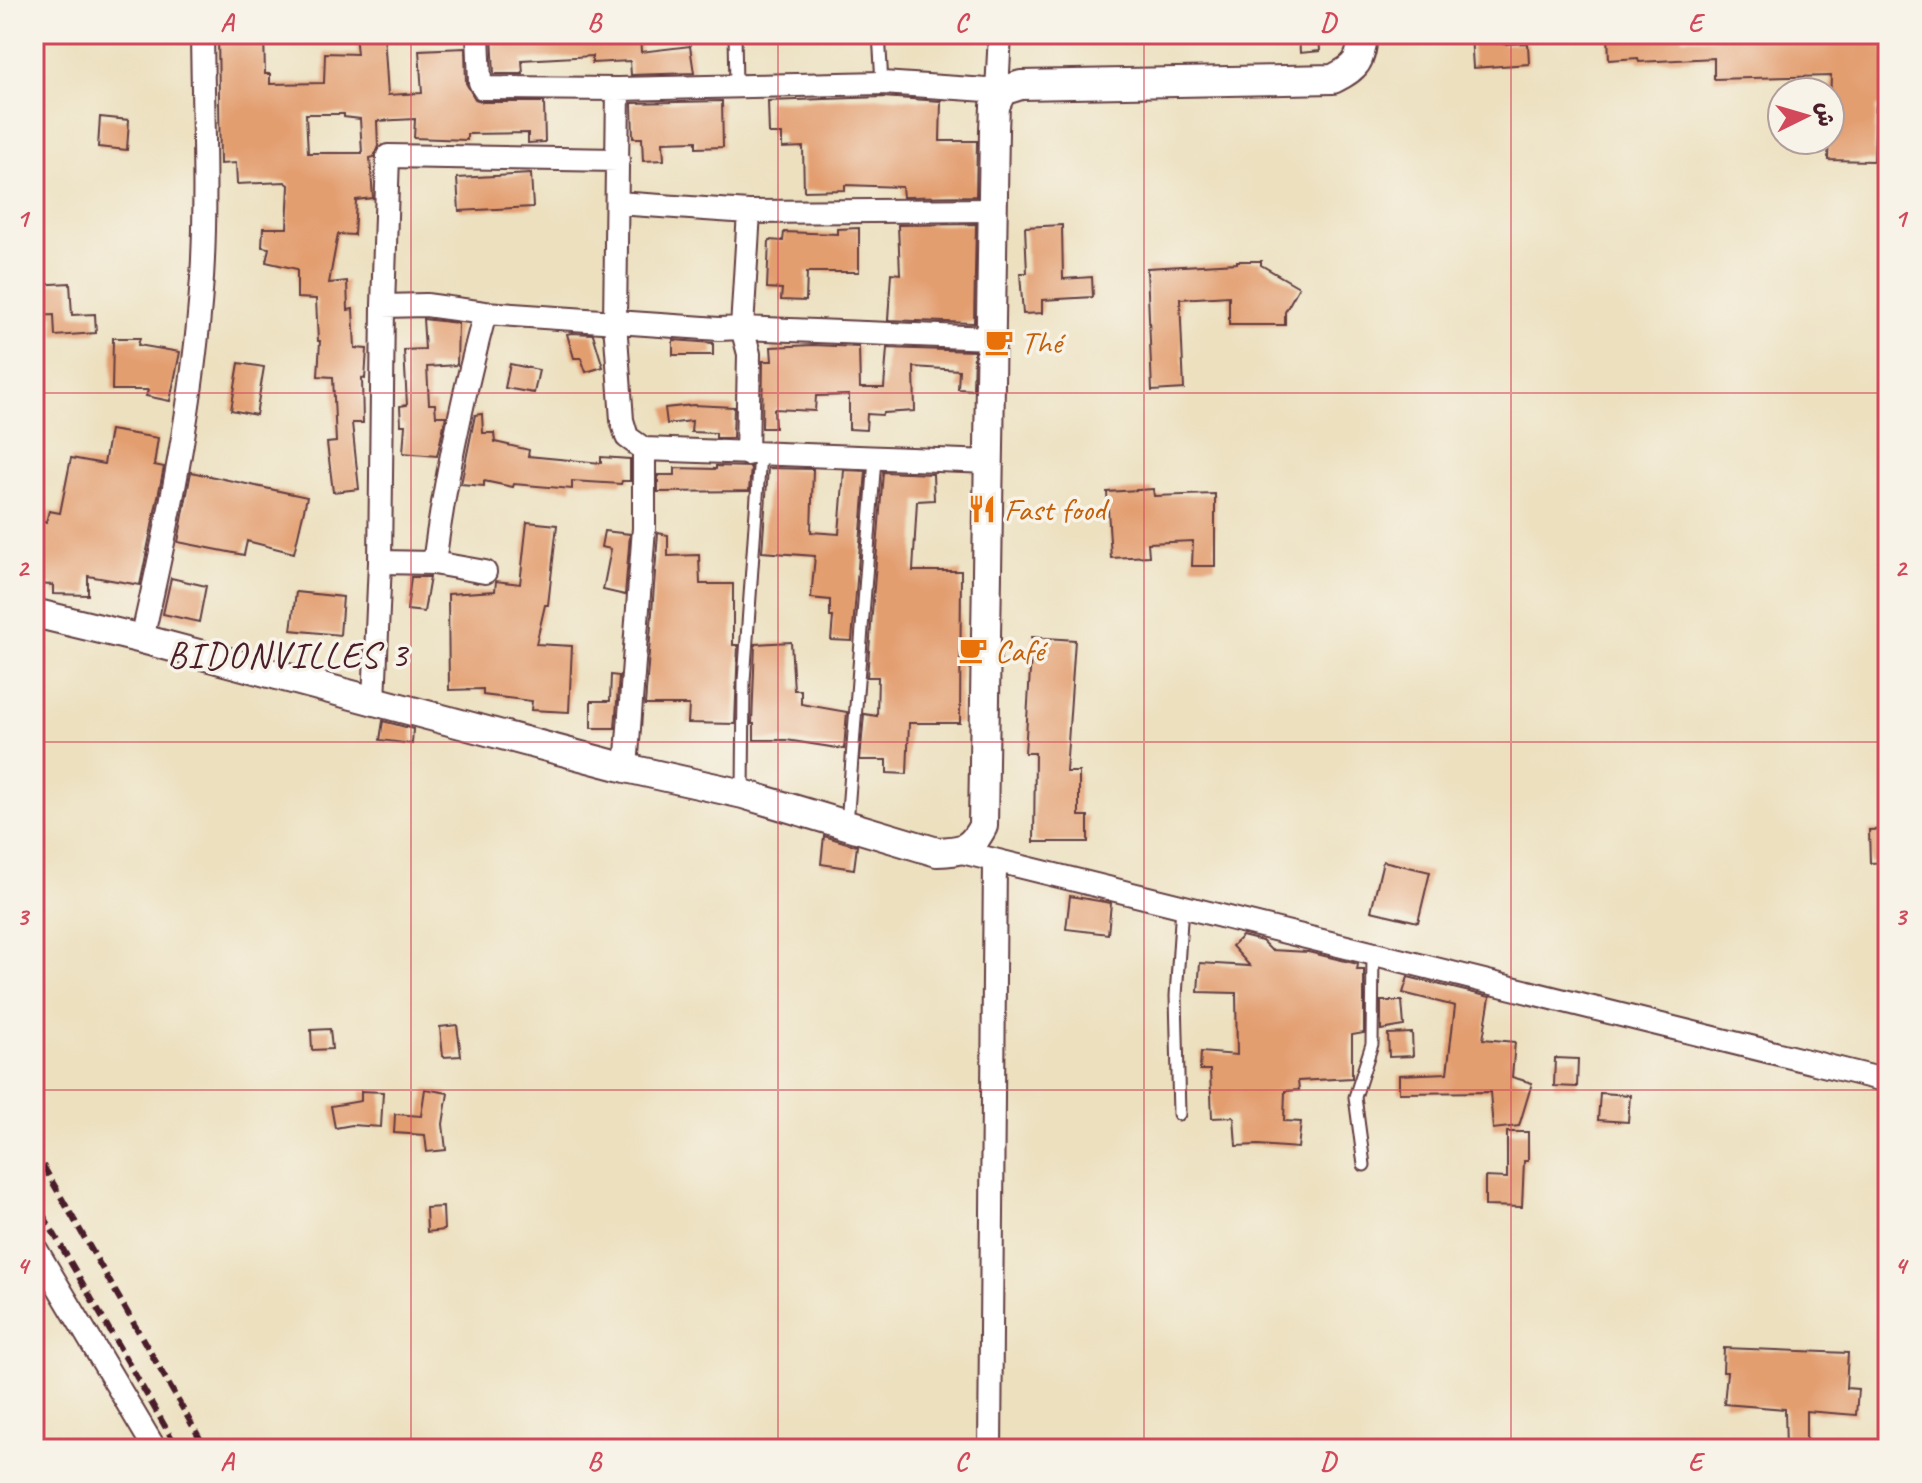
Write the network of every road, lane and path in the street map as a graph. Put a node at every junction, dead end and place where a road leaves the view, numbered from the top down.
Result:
1 (202, 34) edge
2 (478, 34) edge
3 (735, 34) edge
4 (879, 34) edge
5 (1000, 34) edge
6 (1363, 34) edge
7 (882, 83) junction
8 (736, 85) junction
9 (618, 89) junction
10 (1000, 91) junction
11 (618, 160) junction
12 (617, 203) junction
13 (992, 210) junction
14 (749, 212) junction
15 (383, 306) junction
16 (485, 313) junction
17 (615, 322) junction
18 (742, 328) junction
19 (990, 338) junction
20 (644, 449) junction
21 (753, 454) junction
22 (875, 459) junction
23 (990, 462) junction
24 (380, 562) junction
25 (434, 563) junction
26 (485, 572) dead end
27 (34, 613) edge
28 (142, 639) junction
29 (374, 701) junction
30 (626, 768) junction
31 (743, 794) junction
32 (847, 824) junction
33 (958, 851) junction
34 (995, 861) junction
35 (1182, 906) junction
36 (1373, 953) junction
37 (1888, 1081) edge
38 (1179, 1114) dead end
39 (1364, 1165) dead end
40 (34, 1246) edge
41 (155, 1449) edge
42 (990, 1449) edge

1 - 28 street
2 - 9 street
3 - 8 lane
4 - 7 lane
5 - 10 street
6 - 10 street
7 - 8 street
7 - 10 street
8 - 9 street
9 - 11 street
10 - 13 street
11 - 12 street
11 - 15 street
12 - 14 street
12 - 17 street
13 - 14 street
13 - 19 street
14 - 18 street
15 - 16 street
15 - 24 street
16 - 17 street
16 - 25 street
17 - 18 street
17 - 20 street
18 - 19 street
18 - 21 street
19 - 23 street
20 - 21 street
20 - 30 street
21 - 22 street
21 - 31 lane
22 - 23 street
22 - 32 lane
23 - 33 street
24 - 25 street
24 - 29 street
25 - 26 street
27 - 28 street
28 - 29 street
29 - 30 street
30 - 31 street
31 - 32 street
32 - 33 street
33 - 34 street
34 - 35 street
34 - 42 street
35 - 36 street
35 - 38 lane
36 - 37 street
36 - 39 lane
40 - 41 street

